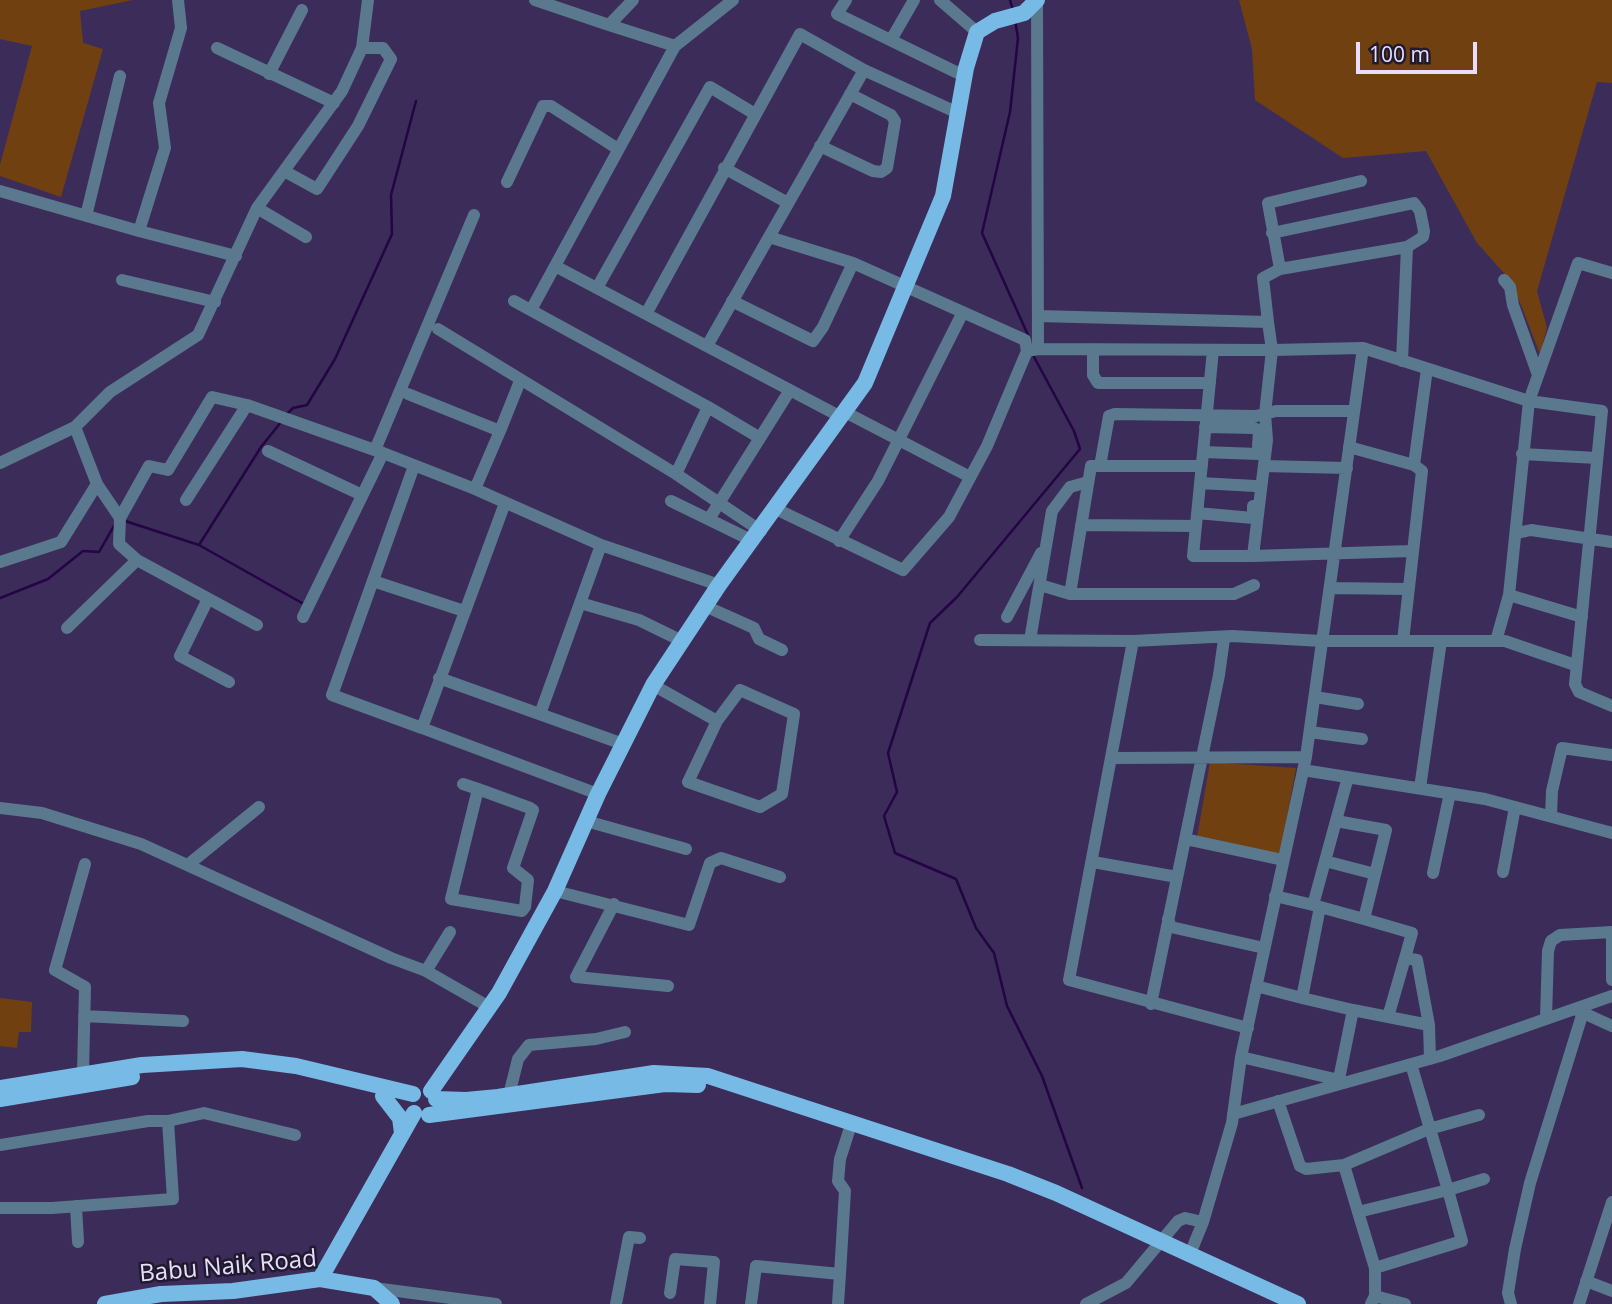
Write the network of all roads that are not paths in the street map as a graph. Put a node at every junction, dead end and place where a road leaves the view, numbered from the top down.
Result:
1 (178, 0) edge
2 (368, 0) edge
3 (535, 0) edge
4 (633, 0) edge
5 (733, 0) edge
6 (846, 0) edge
7 (914, 0) edge
8 (940, 0) edge
9 (1037, 0) edge
10 (552, 2) edge
11 (302, 10) dead end
12 (609, 25) junction
13 (977, 32) junction
14 (891, 40) junction
15 (675, 46) junction
16 (217, 48) dead end
17 (362, 48) junction
18 (864, 70) junction
19 (269, 74) junction
20 (120, 76) dead end
21 (964, 76) junction
22 (850, 93) junction
23 (334, 103) junction
24 (958, 113) junction
25 (755, 114) junction
26 (820, 146) junction
27 (618, 149) junction
28 (724, 168) junction
29 (284, 171) junction
30 (1361, 181) dead end
31 (507, 182) dead end
32 (0, 191) edge
33 (788, 203) junction
34 (257, 208) junction
35 (86, 215) junction
36 (474, 215) dead end
37 (139, 231) junction
38 (1272, 233) junction
39 (306, 237) dead end
40 (768, 237) junction
41 (1407, 247) junction
42 (236, 256) junction
43 (853, 263) junction
44 (555, 266) junction
45 (1280, 269) junction
46 (1612, 273) edge
47 (122, 280) dead end
48 (1504, 280) dead end
49 (905, 286) junction
50 (597, 288) junction
51 (514, 301) dead end
52 (732, 301) junction
53 (215, 302) junction
54 (531, 310) junction
55 (962, 312) junction
56 (646, 314) junction
57 (1038, 316) junction
58 (1268, 322) junction
59 (438, 329) dead end
60 (707, 346) junction
61 (1363, 348) junction
62 (1093, 349) junction
63 (1033, 350) junction
64 (1213, 350) junction
65 (1272, 350) junction
66 (1402, 360) junction
67 (1427, 369) junction
68 (1538, 375) junction
69 (520, 382) junction
70 (1210, 383) junction
71 (790, 390) junction
72 (408, 394) dead end
73 (1529, 401) junction
74 (247, 405) junction
75 (708, 407) junction
76 (1354, 411) junction
77 (843, 414) junction
78 (1265, 414) junction
79 (1206, 421) junction
80 (75, 426) junction
81 (500, 431) junction
82 (760, 438) junction
83 (899, 440) junction
84 (1349, 446) junction
85 (268, 451) dead end
86 (379, 452) junction
87 (1203, 452) junction
88 (1258, 454) junction
89 (1522, 454) junction
90 (1597, 458) junction
91 (0, 463) edge
92 (1414, 465) junction
93 (414, 466) junction
94 (1100, 466) junction
95 (1202, 466) junction
96 (1264, 466) junction
97 (1347, 468) junction
98 (676, 474) junction
99 (970, 478) junction
100 (1088, 482) junction
101 (1200, 483) junction
102 (97, 484) junction
103 (1255, 486) junction
104 (475, 489) junction
105 (362, 495) junction
106 (186, 500) dead end
107 (671, 501) dead end
108 (718, 501) junction
109 (505, 503) junction
110 (776, 509) junction
111 (120, 518) junction
112 (709, 519) junction
113 (1196, 520) junction
114 (1081, 525) junction
115 (1517, 533) junction
116 (757, 536) junction
117 (1591, 540) junction
118 (839, 541) junction
119 (1047, 541) junction
120 (1612, 542) edge
121 (601, 545) junction
122 (1411, 551) junction
123 (1334, 554) junction
124 (1253, 556) junction
125 (137, 560) junction
126 (0, 562) edge
127 (373, 581) junction
128 (719, 585) junction
129 (1040, 585) junction
130 (1254, 585) dead end
131 (1330, 587) junction
132 (1408, 589) junction
133 (1070, 594) junction
134 (1509, 595) junction
135 (208, 599) junction
136 (580, 603) junction
137 (705, 607) junction
138 (464, 611) junction
139 (303, 617) dead end
140 (1007, 617) dead end
141 (1582, 617) junction
142 (257, 625) dead end
143 (67, 628) dead end
144 (1224, 639) junction
145 (980, 640) dead end
146 (1030, 640) junction
147 (1133, 640) junction
148 (682, 641) junction
149 (1322, 641) junction
150 (1403, 641) junction
151 (1441, 641) junction
152 (1496, 641) junction
153 (782, 650) dead end
154 (1575, 665) junction
155 (439, 678) junction
156 (229, 682) dead end
157 (653, 685) junction
158 (1315, 697) junction
159 (1359, 704) dead end
160 (1612, 706) edge
161 (540, 714) junction
162 (717, 722) junction
163 (422, 728) junction
164 (1310, 732) junction
165 (1362, 739) dead end
166 (623, 744) junction
167 (1612, 755) edge
168 (1113, 758) junction
169 (1201, 758) junction
170 (1305, 763) junction
171 (1348, 777) junction
172 (463, 784) dead end
173 (1420, 788) junction
174 (478, 789) junction
175 (1450, 793) junction
176 (598, 794) junction
177 (259, 807) dead end
178 (1516, 807) junction
179 (0, 808) edge
180 (1551, 816) junction
181 (586, 821) junction
182 (1336, 821) junction
183 (1612, 833) edge
184 (1185, 839) junction
185 (686, 849) dead end
186 (1283, 860) junction
187 (1325, 861) junction
188 (1093, 862) junction
189 (85, 864) dead end
190 (189, 864) junction
191 (1503, 872) dead end
192 (1433, 873) dead end
193 (1375, 874) junction
194 (780, 877) dead end
195 (1177, 877) junction
196 (527, 894) junction
197 (552, 896) junction
198 (1275, 896) junction
199 (614, 904) junction
200 (1316, 906) junction
201 (1168, 919) junction
202 (1364, 919) junction
203 (450, 932) dead end
204 (1612, 932) edge
205 (1264, 948) junction
206 (1405, 958) junction
207 (426, 971) junction
208 (1612, 980) edge
209 (668, 986) dead end
210 (1256, 986) junction
211 (1612, 996) edge
212 (1302, 998) junction
213 (1151, 1004) junction
214 (489, 1007) junction
215 (1353, 1010) junction
216 (1579, 1011) junction
217 (84, 1016) junction
218 (1388, 1017) junction
219 (1546, 1019) junction
220 (183, 1021) dead end
221 (1429, 1025) junction
222 (1612, 1026) edge
223 (1248, 1028) junction
224 (625, 1032) dead end
225 (1241, 1057) junction
226 (1430, 1059) junction
227 (1411, 1064) junction
228 (83, 1073) junction
229 (1338, 1082) junction
230 (0, 1088) edge
231 (434, 1095) junction
232 (509, 1095) junction
233 (383, 1096) junction
234 (0, 1099) edge
235 (1278, 1101) junction
236 (416, 1106) junction
237 (1233, 1114) junction
238 (1479, 1115) dead end
239 (168, 1121) junction
240 (1431, 1129) junction
241 (849, 1131) junction
242 (402, 1133) junction
243 (295, 1135) dead end
244 (0, 1145) edge
245 (1344, 1165) junction
246 (1485, 1179) dead end
247 (1448, 1190) junction
248 (1612, 1202) edge
249 (76, 1206) junction
250 (0, 1208) edge
251 (1358, 1212) junction
252 (1203, 1222) junction
253 (640, 1238) dead end
254 (78, 1242) dead end
255 (1157, 1245) junction
256 (1190, 1254) junction
257 (1375, 1268) junction
258 (840, 1273) junction
259 (320, 1279) junction
260 (1586, 1281) junction
261 (374, 1288) junction
262 (1612, 1291) edge
263 (670, 1293) dead end
264 (233, 1298) edge
265 (1373, 1300) edge
266 (141, 1301) edge
267 (105, 1304) edge
268 (391, 1304) edge
269 (496, 1304) edge
270 (616, 1304) edge
271 (710, 1304) edge
272 (751, 1304) edge
273 (838, 1304) edge
274 (1086, 1304) edge
275 (1276, 1304) edge
276 (1298, 1304) edge
277 (1405, 1304) edge
278 (1511, 1304) edge
279 (1578, 1304) edge

1 - 37 street
2 - 17 street
3 - 10 street
4 - 12 street
5 - 15 street
6 - 14 street
7 - 14 street
8 - 13 street
9 - 13 main road
9 - 57 street
10 - 12 street
11 - 19 street
12 - 15 street
13 - 21 main road
14 - 21 street
15 - 27 street
16 - 19 street
17 - 23 street
17 - 29 street
18 - 22 street
18 - 24 street
18 - 25 street
19 - 23 street
20 - 35 street
21 - 24 main road
22 - 26 street
22 - 26 street
23 - 29 street
24 - 49 main road
25 - 28 street
25 - 50 street
26 - 33 street
27 - 31 street
27 - 44 street
28 - 33 street
28 - 56 street
29 - 34 street
30 - 38 street
32 - 35 street
33 - 40 street
34 - 39 street
34 - 42 street
35 - 37 street
36 - 86 street
37 - 42 street
38 - 41 street
38 - 45 street
40 - 43 street
40 - 52 street
41 - 45 street
41 - 66 street
42 - 53 street
43 - 49 street
43 - 52 street
44 - 50 street
44 - 54 street
45 - 58 street
46 - 68 street
47 - 53 street
48 - 68 street
49 - 55 street
49 - 77 main road
50 - 56 street
51 - 54 street
52 - 60 street
53 - 80 street
54 - 75 street
55 - 63 street
55 - 83 street
56 - 60 street
57 - 58 street
57 - 63 street
58 - 65 street
59 - 69 street
60 - 71 street
61 - 65 street
61 - 66 street
61 - 76 street
62 - 63 street
62 - 64 street
62 - 70 street
63 - 99 street
64 - 65 street
64 - 70 street
65 - 78 street
66 - 67 street
67 - 73 street
67 - 92 street
68 - 73 street
69 - 81 street
69 - 98 street
70 - 79 street
71 - 77 street
71 - 82 street
72 - 81 street
73 - 89 street
73 - 90 street
74 - 86 street
74 - 106 street
74 - 111 street
75 - 82 street
75 - 98 street
76 - 78 street
76 - 84 street
77 - 83 street
77 - 110 main road
78 - 79 street
78 - 96 street
79 - 87 street
79 - 88 street
79 - 94 street
80 - 91 street
80 - 102 street
81 - 104 street
82 - 108 street
83 - 99 street
83 - 118 street
84 - 92 street
84 - 97 street
85 - 105 street
86 - 93 street
86 - 105 street
87 - 88 street
87 - 95 street
88 - 103 street
89 - 90 street
89 - 115 street
90 - 117 street
92 - 122 street
93 - 104 street
93 - 127 street
94 - 95 street
94 - 100 street
95 - 101 street
96 - 97 street
96 - 124 street
97 - 123 street
98 - 108 street
99 - 118 street
100 - 114 street
100 - 119 street
101 - 103 street
101 - 113 street
102 - 111 street
102 - 126 street
103 - 113 street
104 - 109 street
105 - 139 street
107 - 112 street
108 - 112 street
108 - 116 street
109 - 121 street
109 - 138 street
110 - 116 main road
110 - 118 street
111 - 125 street
112 - 116 street
113 - 114 street
113 - 124 street
114 - 133 street
115 - 117 street
115 - 134 street
116 - 128 main road
117 - 120 street
117 - 141 street
119 - 129 street
119 - 140 street
121 - 128 street
121 - 136 street
122 - 123 street
122 - 132 street
123 - 124 street
123 - 131 street
125 - 135 street
125 - 143 street
127 - 138 street
127 - 163 street
128 - 137 main road
129 - 133 street
129 - 146 street
130 - 133 street
131 - 132 street
131 - 149 street
132 - 150 street
134 - 141 street
134 - 152 street
135 - 142 street
135 - 156 street
136 - 148 street
136 - 161 street
137 - 148 main road
137 - 153 street
138 - 155 street
141 - 154 street
144 - 147 street
144 - 149 street
144 - 169 street
145 - 146 street
146 - 147 street
147 - 168 street
148 - 157 main road
149 - 150 street
149 - 158 street
150 - 151 street
151 - 152 street
151 - 173 street
152 - 154 street
154 - 160 street
155 - 161 street
155 - 163 street
157 - 162 street
157 - 166 main road
158 - 159 street
158 - 164 street
161 - 166 street
162 - 162 street
163 - 176 street
164 - 165 street
164 - 170 street
166 - 176 main road
167 - 180 street
168 - 169 street
168 - 188 street
169 - 170 street
169 - 184 street
170 - 171 street
170 - 186 street
171 - 173 street
171 - 182 street
172 - 174 street
173 - 175 street
174 - 196 street
174 - 196 street
175 - 178 street
175 - 192 street
176 - 181 main road
177 - 190 street
178 - 180 street
178 - 191 street
179 - 190 street
180 - 183 street
181 - 185 street
181 - 197 main road
182 - 187 street
182 - 193 street
184 - 186 street
184 - 195 street
186 - 198 street
187 - 193 street
187 - 200 street
188 - 195 street
188 - 213 street
189 - 217 street
190 - 207 street
193 - 202 street
194 - 199 street
195 - 201 street
196 - 197 street
197 - 199 street
197 - 214 main road
198 - 200 street
198 - 205 street
199 - 209 street
200 - 202 street
200 - 212 street
201 - 205 street
201 - 213 street
202 - 206 street
203 - 207 street
204 - 208 street
204 - 219 street
205 - 210 street
206 - 218 street
206 - 221 street
207 - 214 street
210 - 212 street
210 - 223 street
211 - 216 street
212 - 215 street
213 - 223 street
214 - 231 main road
215 - 218 street
215 - 229 street
216 - 219 street
216 - 222 street
216 - 278 street
217 - 220 street
217 - 228 street
218 - 221 street
219 - 226 street
221 - 226 street
223 - 225 street
224 - 232 street
225 - 229 street
225 - 237 street
226 - 227 street
227 - 229 street
227 - 240 street
228 - 230 main road
228 - 236 main road
229 - 235 street
231 - 232 main road
231 - 236 main road
231 - 236 main road
232 - 255 main road
233 - 234 main road
233 - 236 main road
233 - 242 main road
235 - 237 street
235 - 245 street
236 - 241 main road
236 - 242 main road
237 - 252 street
238 - 240 street
239 - 243 street
239 - 244 street
239 - 249 street
240 - 245 street
240 - 247 street
241 - 255 main road
241 - 258 street
242 - 259 main road
245 - 251 street
246 - 247 street
247 - 251 street
247 - 257 street
248 - 260 street
249 - 250 street
249 - 254 street
251 - 257 street
252 - 255 street
252 - 256 street
253 - 270 street
255 - 256 main road
255 - 274 street
255 - 275 main road
256 - 276 main road
257 - 265 street
258 - 272 street
258 - 273 street
259 - 261 main road, Babu Naik Road
259 - 264 main road, Babu Naik Road
260 - 262 street
260 - 279 street
261 - 268 main road
261 - 269 street
263 - 271 street
264 - 266 main road, Babu Naik Road
265 - 277 street
266 - 267 main road, Babu Naik Road

